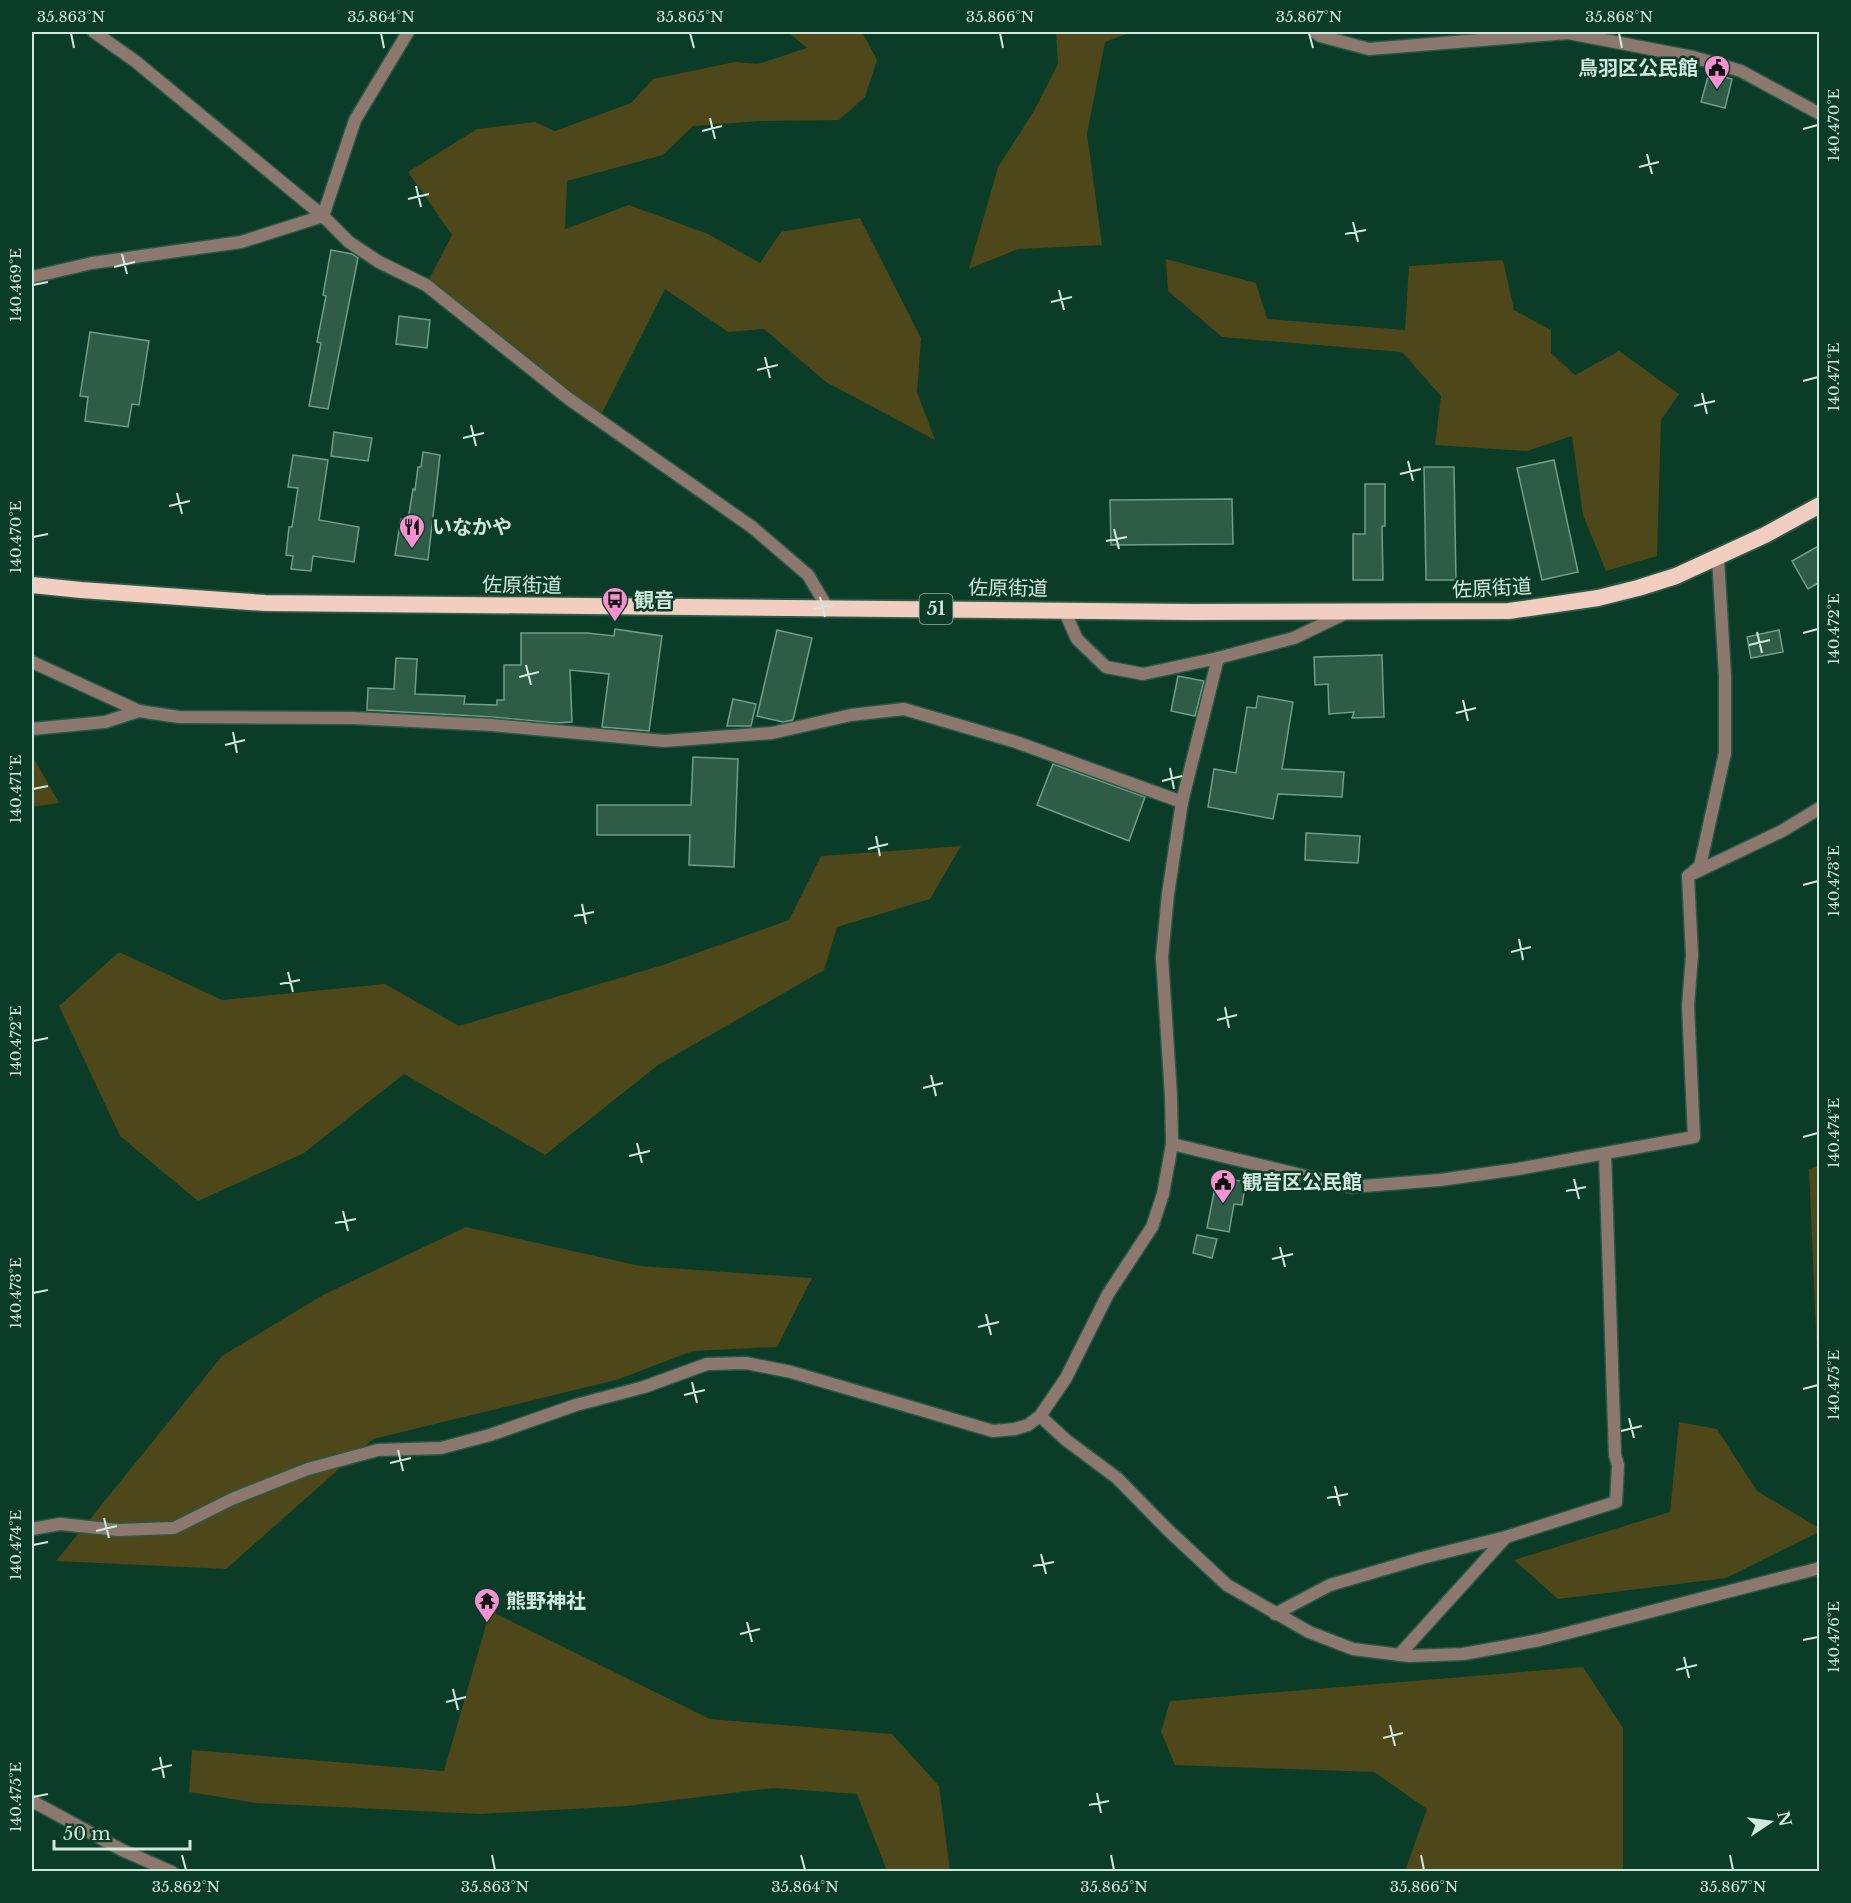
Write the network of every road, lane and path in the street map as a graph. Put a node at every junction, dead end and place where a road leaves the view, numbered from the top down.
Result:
1 (94, 32) edge
2 (408, 32) edge
3 (1315, 32) edge
4 (1820, 114) edge
5 (323, 216) junction
6 (32, 277) edge
7 (1820, 505) edge
8 (1718, 558) junction
9 (32, 585) edge
10 (827, 607) junction
11 (1064, 610) junction
12 (1350, 611) junction
13 (1218, 658) junction
14 (32, 662) edge
15 (139, 711) junction
16 (32, 729) edge
17 (1182, 802) junction
18 (1820, 808) edge
19 (1688, 876) junction
20 (1172, 1144) junction
21 (1605, 1154) junction
22 (1040, 1416) junction
23 (32, 1529) edge
24 (1506, 1537) junction
25 (1820, 1568) edge
26 (1275, 1614) junction
27 (1399, 1655) junction
28 (32, 1801) edge
29 (172, 1872) edge

1 - 5 street
2 - 5 street
3 - 4 street
5 - 6 street
5 - 10 street
7 - 8 highway, 佐原街道 / 51
8 - 12 highway, 佐原街道 / 51
8 - 19 street
9 - 10 highway, 佐原街道 / 51
10 - 11 highway, 佐原街道 / 51
11 - 12 highway, 佐原街道 / 51
11 - 13 street
12 - 13 street
13 - 17 street
14 - 15 street
15 - 16 street
15 - 17 street
17 - 20 street
18 - 19 street
19 - 21 street
20 - 21 street
20 - 22 street
21 - 24 street
22 - 23 street
22 - 26 street
24 - 26 street
24 - 27 street
25 - 27 street
26 - 27 street
28 - 29 street

